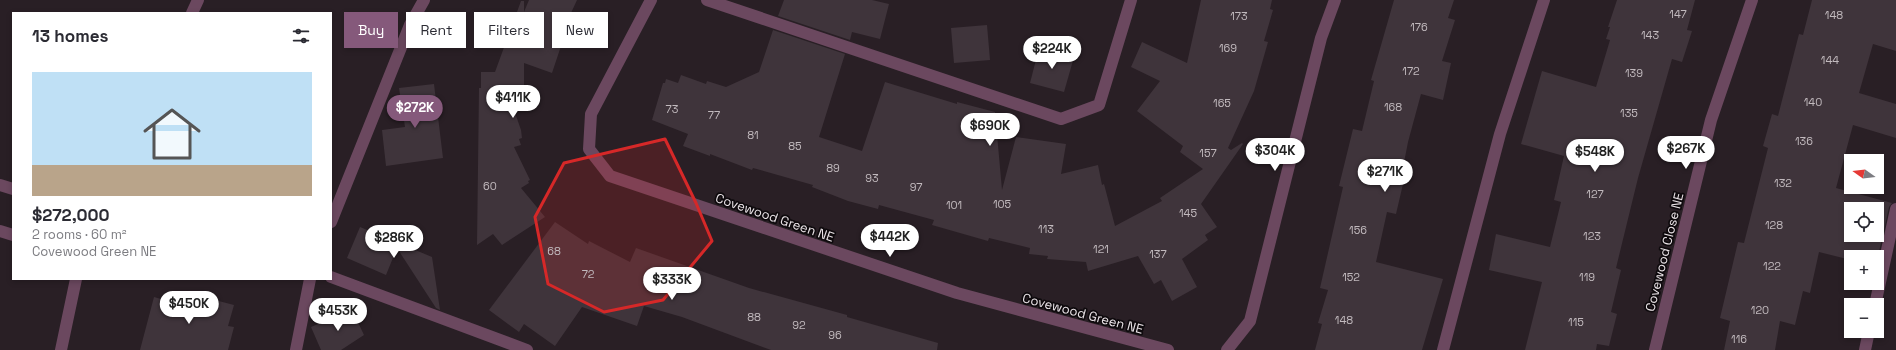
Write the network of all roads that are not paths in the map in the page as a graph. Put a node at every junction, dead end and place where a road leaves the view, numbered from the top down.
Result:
1 (198, 0) edge
2 (424, 0) edge
3 (651, 0) edge
4 (708, 0) edge
5 (1130, 0) edge
6 (1334, 0) edge
7 (1544, 0) edge
8 (1752, 0) edge
9 (192, 12) edge
10 (0, 184) edge
11 (12, 189) edge
12 (1896, 209) edge
13 (332, 220) edge
14 (1894, 227) edge
15 (0, 231) edge
16 (12, 235) edge
17 (332, 277) edge
18 (76, 280) edge
19 (310, 280) edge
20 (1877, 298) edge
21 (1869, 338) edge
22 (61, 350) edge
23 (296, 350) edge
24 (527, 350) edge
25 (1168, 350) edge
26 (1227, 350) edge
27 (1443, 350) edge
28 (1655, 350) edge
29 (1866, 350) edge

1 - 9 street
2 - 13 street
3 - 25 street, Covewood Green NE
4 - 5 street
6 - 26 street
7 - 27 street
8 - 28 street, Covewood Close NE
10 - 11 street
12 - 14 street
14 - 20 street
15 - 16 street
17 - 24 street
18 - 22 street
19 - 23 street
21 - 29 street

